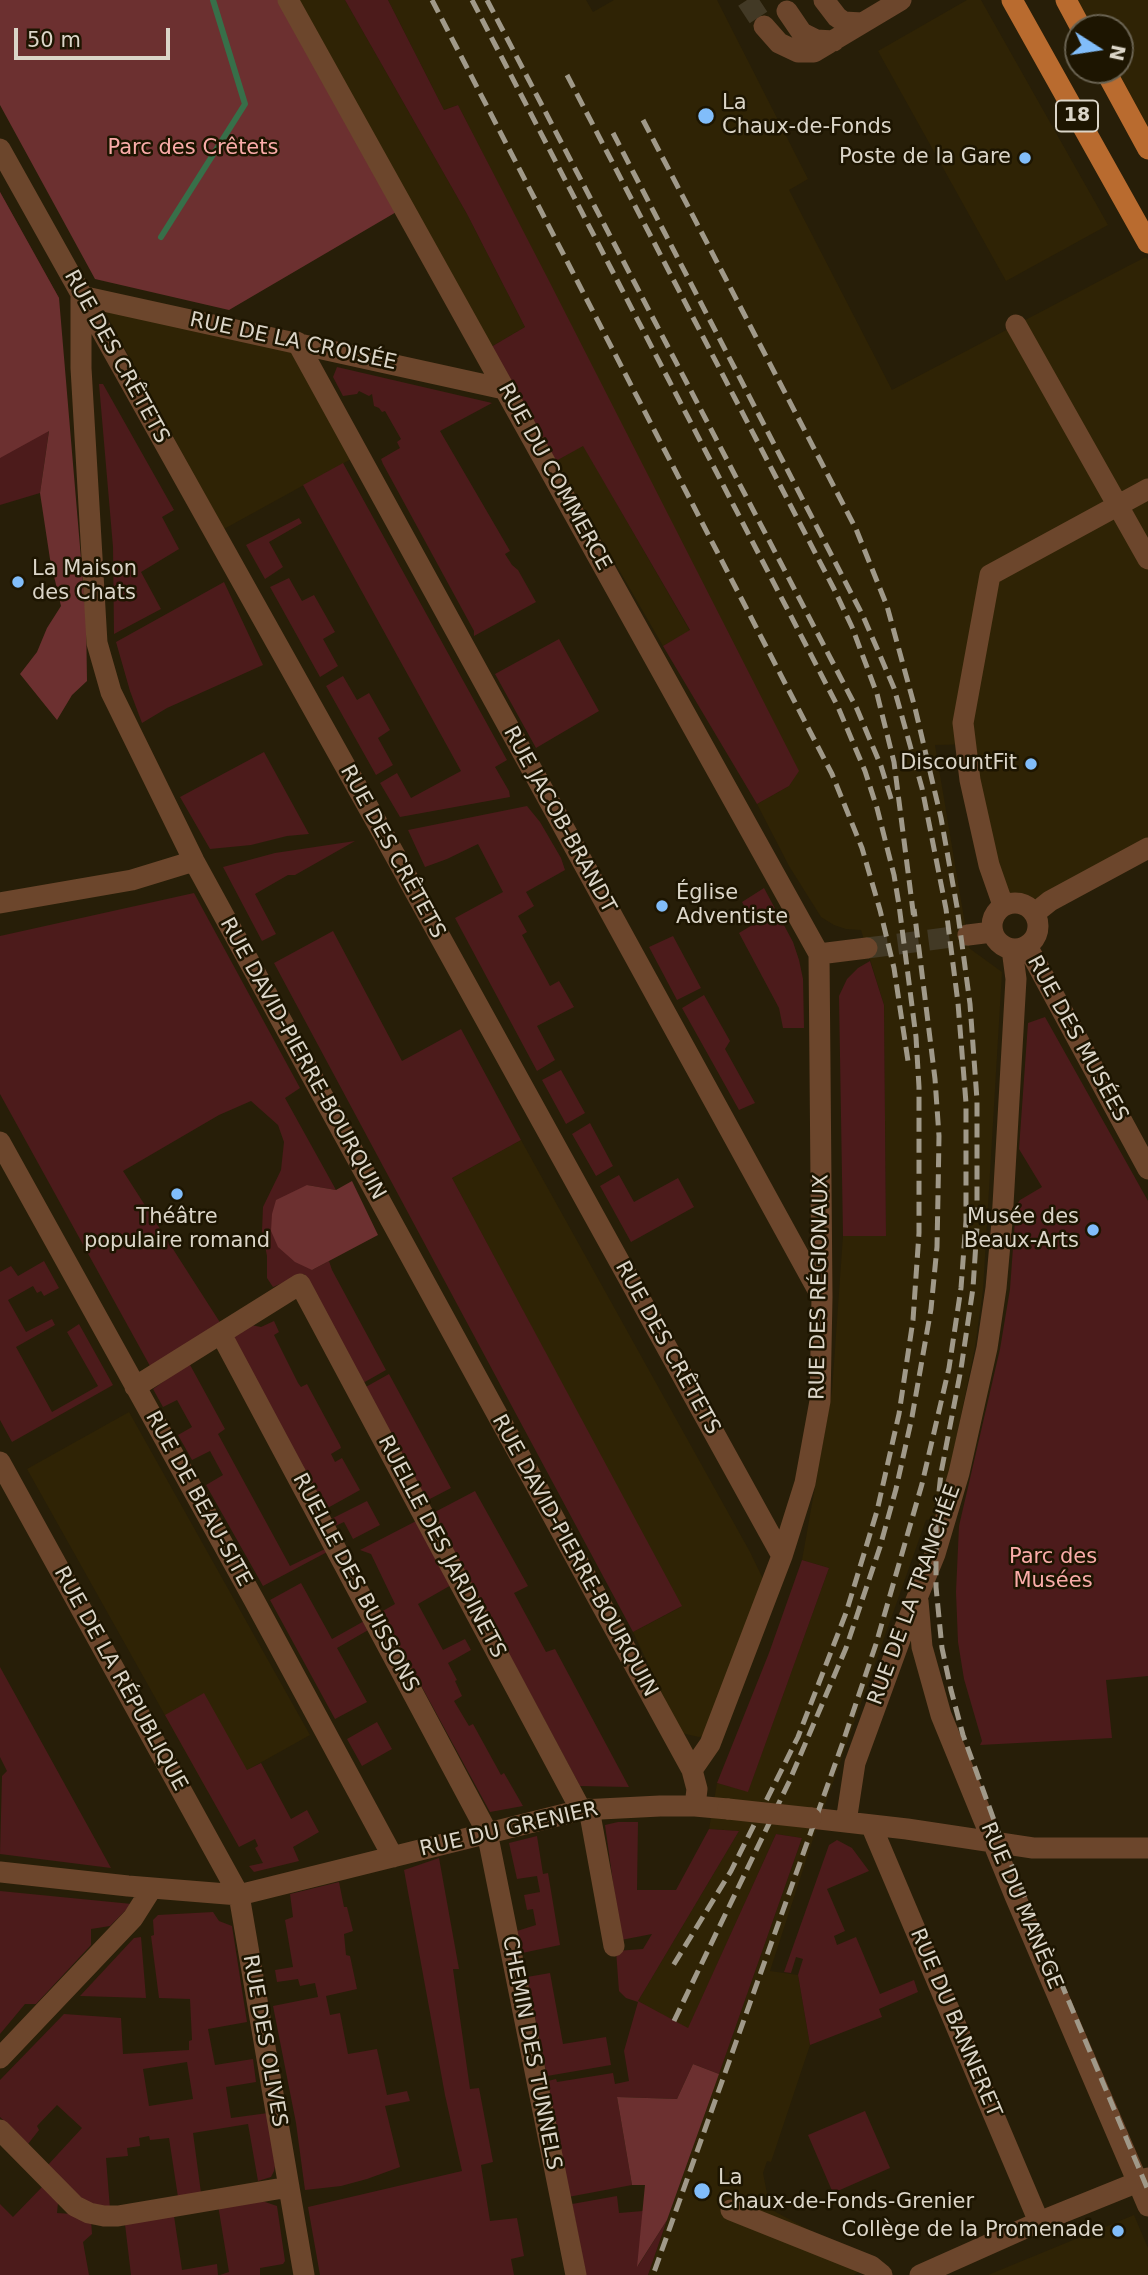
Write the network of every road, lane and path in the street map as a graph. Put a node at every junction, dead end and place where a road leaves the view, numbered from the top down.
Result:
1 (288, 0) edge
2 (824, 0) edge
3 (901, 0) edge
4 (1012, 0) edge
5 (787, 11) dead end
6 (862, 23) junction
7 (764, 26) tunnel mouth
8 (834, 41) junction
9 (1113, 84) edge
10 (0, 149) edge
11 (1148, 149) edge
12 (1146, 235) edge
13 (81, 296) junction
14 (1016, 326) dead end
15 (297, 342) junction
16 (504, 388) junction
17 (1148, 489) edge
18 (1118, 506) junction
19 (1148, 559) edge
20 (1145, 857) edge
21 (194, 861) junction
22 (0, 903) edge
23 (1003, 905) junction
24 (1035, 913) junction
25 (992, 932) junction
26 (968, 935) tunnel mouth
27 (867, 948) tunnel mouth
28 (1019, 948) junction
29 (820, 954) junction
30 (0, 1142) edge
31 (1148, 1169) edge
32 (822, 1297) junction
33 (220, 1334) junction
34 (135, 1387) junction
35 (1, 1464) edge
36 (782, 1556) junction
37 (918, 1599) junction
38 (692, 1770) junction
39 (695, 1806) junction
40 (585, 1809) junction
41 (846, 1822) junction
42 (871, 1825) junction
43 (487, 1832) junction
44 (993, 1841) junction
45 (1148, 1848) edge
46 (393, 1857) junction
47 (0, 1871) edge
48 (152, 1888) junction
49 (239, 1895) junction
50 (614, 1946) dead end
51 (0, 2058) edge
52 (0, 2130) edge
53 (1143, 2180) edge
54 (289, 2187) junction
55 (1148, 2206) edge
56 (731, 2210) dead end
57 (1039, 2222) junction
58 (304, 2275) edge
59 (576, 2275) edge
60 (882, 2275) edge
61 (920, 2275) edge

1 - 16 street, RUE DU COMMERCE
2 - 6 street
3 - 6 street
4 - 12 main road, 18
5 - 8 street
6 - 8 street
7 - 8 street
9 - 11 main road, 18
10 - 13 street, RUE DES CRÊTETS
13 - 15 street, RUE DE LA CROISÉE
13 - 21 street, RUE DAVID-PIERRE-BOURQUIN
13 - 36 street, RUE DES CRÊTETS
14 - 18 street
15 - 16 street, RUE DE LA CROISÉE
15 - 32 street, RUE JACOB-BRANDT
16 - 29 street, RUE DU COMMERCE
17 - 18 street
18 - 19 street
18 - 23 street
20 - 24 street
21 - 22 street
21 - 38 street, RUE DAVID-PIERRE-BOURQUIN
23 - 24 street
23 - 25 street
24 - 28 street
25 - 26 street
25 - 28 street
27 - 29 street
28 - 31 street, RUE DES MUSÉES
28 - 37 street, RUE DE LA TRANCHÉE
29 - 32 street, RUE DES RÉGIONAUX
30 - 34 street, RUE DE BEAU-SITE
32 - 36 street, RUE DES RÉGIONAUX
33 - 34 street
33 - 40 street, RUELLE DES JARDINETS
33 - 43 street, RUELLE DES BUISSONS
34 - 46 street, RUE DE BEAU-SITE
35 - 49 street, RUE DE LA RÉPUBLIQUE
36 - 38 street, RUE DES RÉGIONAUX
37 - 41 street, RUE DE LA TRANCHÉE
37 - 44 street, RUE DU MANÈGE
38 - 39 street
39 - 40 street, RUE DU GRENIER
39 - 41 street, RUE DU GRENIER, bridge
40 - 43 street, RUE DU GRENIER
40 - 50 street, RUELLE DES JARDINETS
41 - 42 street, RUE DU GRENIER
42 - 44 street, RUE DU GRENIER
42 - 57 street, RUE DU BANNERET
43 - 46 street, RUE DU GRENIER
43 - 59 street, CHEMIN DES TUNNELS
44 - 45 street, RUE DU GRENIER
44 - 53 street, RUE DU MANÈGE
46 - 49 street, RUE DU GRENIER
47 - 48 street, RUE DU GRENIER
48 - 49 street, RUE DU GRENIER
48 - 51 street
49 - 54 street, RUE DES OLIVES
52 - 54 street
53 - 55 street, RUE DU MANÈGE
53 - 57 street
54 - 58 street, RUE DES OLIVES
56 - 60 street
57 - 61 street

